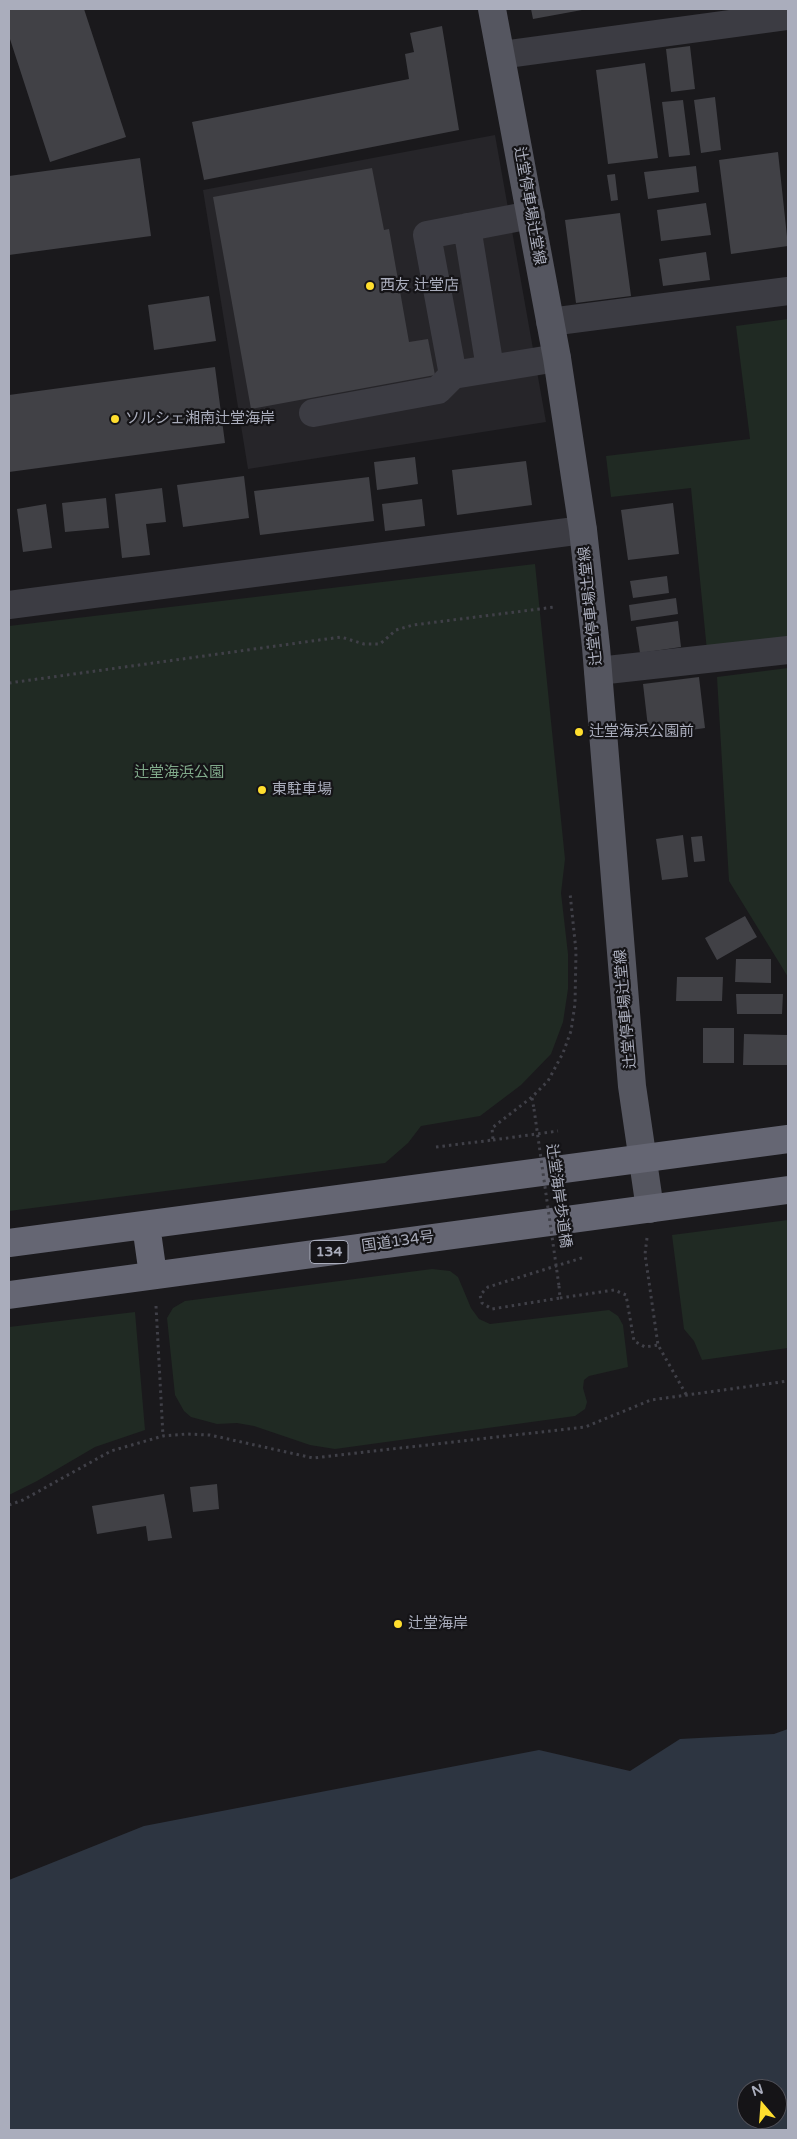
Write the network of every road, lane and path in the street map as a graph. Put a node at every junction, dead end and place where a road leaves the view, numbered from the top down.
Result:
1 (492, 9) edge
2 (788, 14) edge
3 (501, 55) junction
4 (531, 215) junction
5 (467, 227) junction
6 (788, 291) edge
7 (550, 322) junction
8 (556, 358) junction
9 (490, 368) junction
10 (453, 375) junction
11 (313, 414) dead end
12 (583, 530) junction
13 (9, 606) edge
14 (555, 607) dead end
15 (788, 650) edge
16 (598, 671) junction
17 (9, 683) edge
18 (570, 893) dead end
19 (532, 1097) junction
20 (558, 1131) dead end
21 (788, 1139) edge
22 (493, 1140) junction
23 (436, 1148) dead end
24 (642, 1159) junction
25 (788, 1190) edge
26 (650, 1208) junction
27 (146, 1225) junction
28 (9, 1243) edge
29 (585, 1257) dead end
30 (153, 1275) junction
31 (9, 1295) edge
32 (560, 1298) junction
33 (658, 1345) junction
34 (788, 1381) edge
35 (687, 1396) junction
36 (164, 1436) junction
37 (9, 1504) edge

1 - 3 main road, 辻堂停車場辻堂線
2 - 3 street
3 - 4 main road, 辻堂停車場辻堂線
4 - 5 street
4 - 7 main road, 辻堂停車場辻堂線
5 - 9 street
5 - 10 street
6 - 7 street
7 - 8 main road, 辻堂停車場辻堂線
8 - 9 street
8 - 12 main road, 辻堂停車場辻堂線
9 - 10 street
10 - 11 street
12 - 13 street
12 - 16 main road, 辻堂停車場辻堂線
14 - 17 path
15 - 16 street
16 - 24 main road, 辻堂停車場辻堂線
18 - 19 path
19 - 22 path
19 - 32 path, 辻堂海岸歩道橋, bridge
20 - 22 path
21 - 24 highway
22 - 23 path
24 - 26 main road, 辻堂停車場辻堂線
24 - 27 highway
25 - 26 highway, 国道134号 / 134
26 - 30 highway, 国道134号 / 134
26 - 33 path
27 - 28 highway
27 - 30 highway
29 - 32 path
30 - 31 highway, 国道134号 / 134
30 - 36 path
32 - 33 path
33 - 35 path
34 - 35 path
35 - 36 path
36 - 37 path

